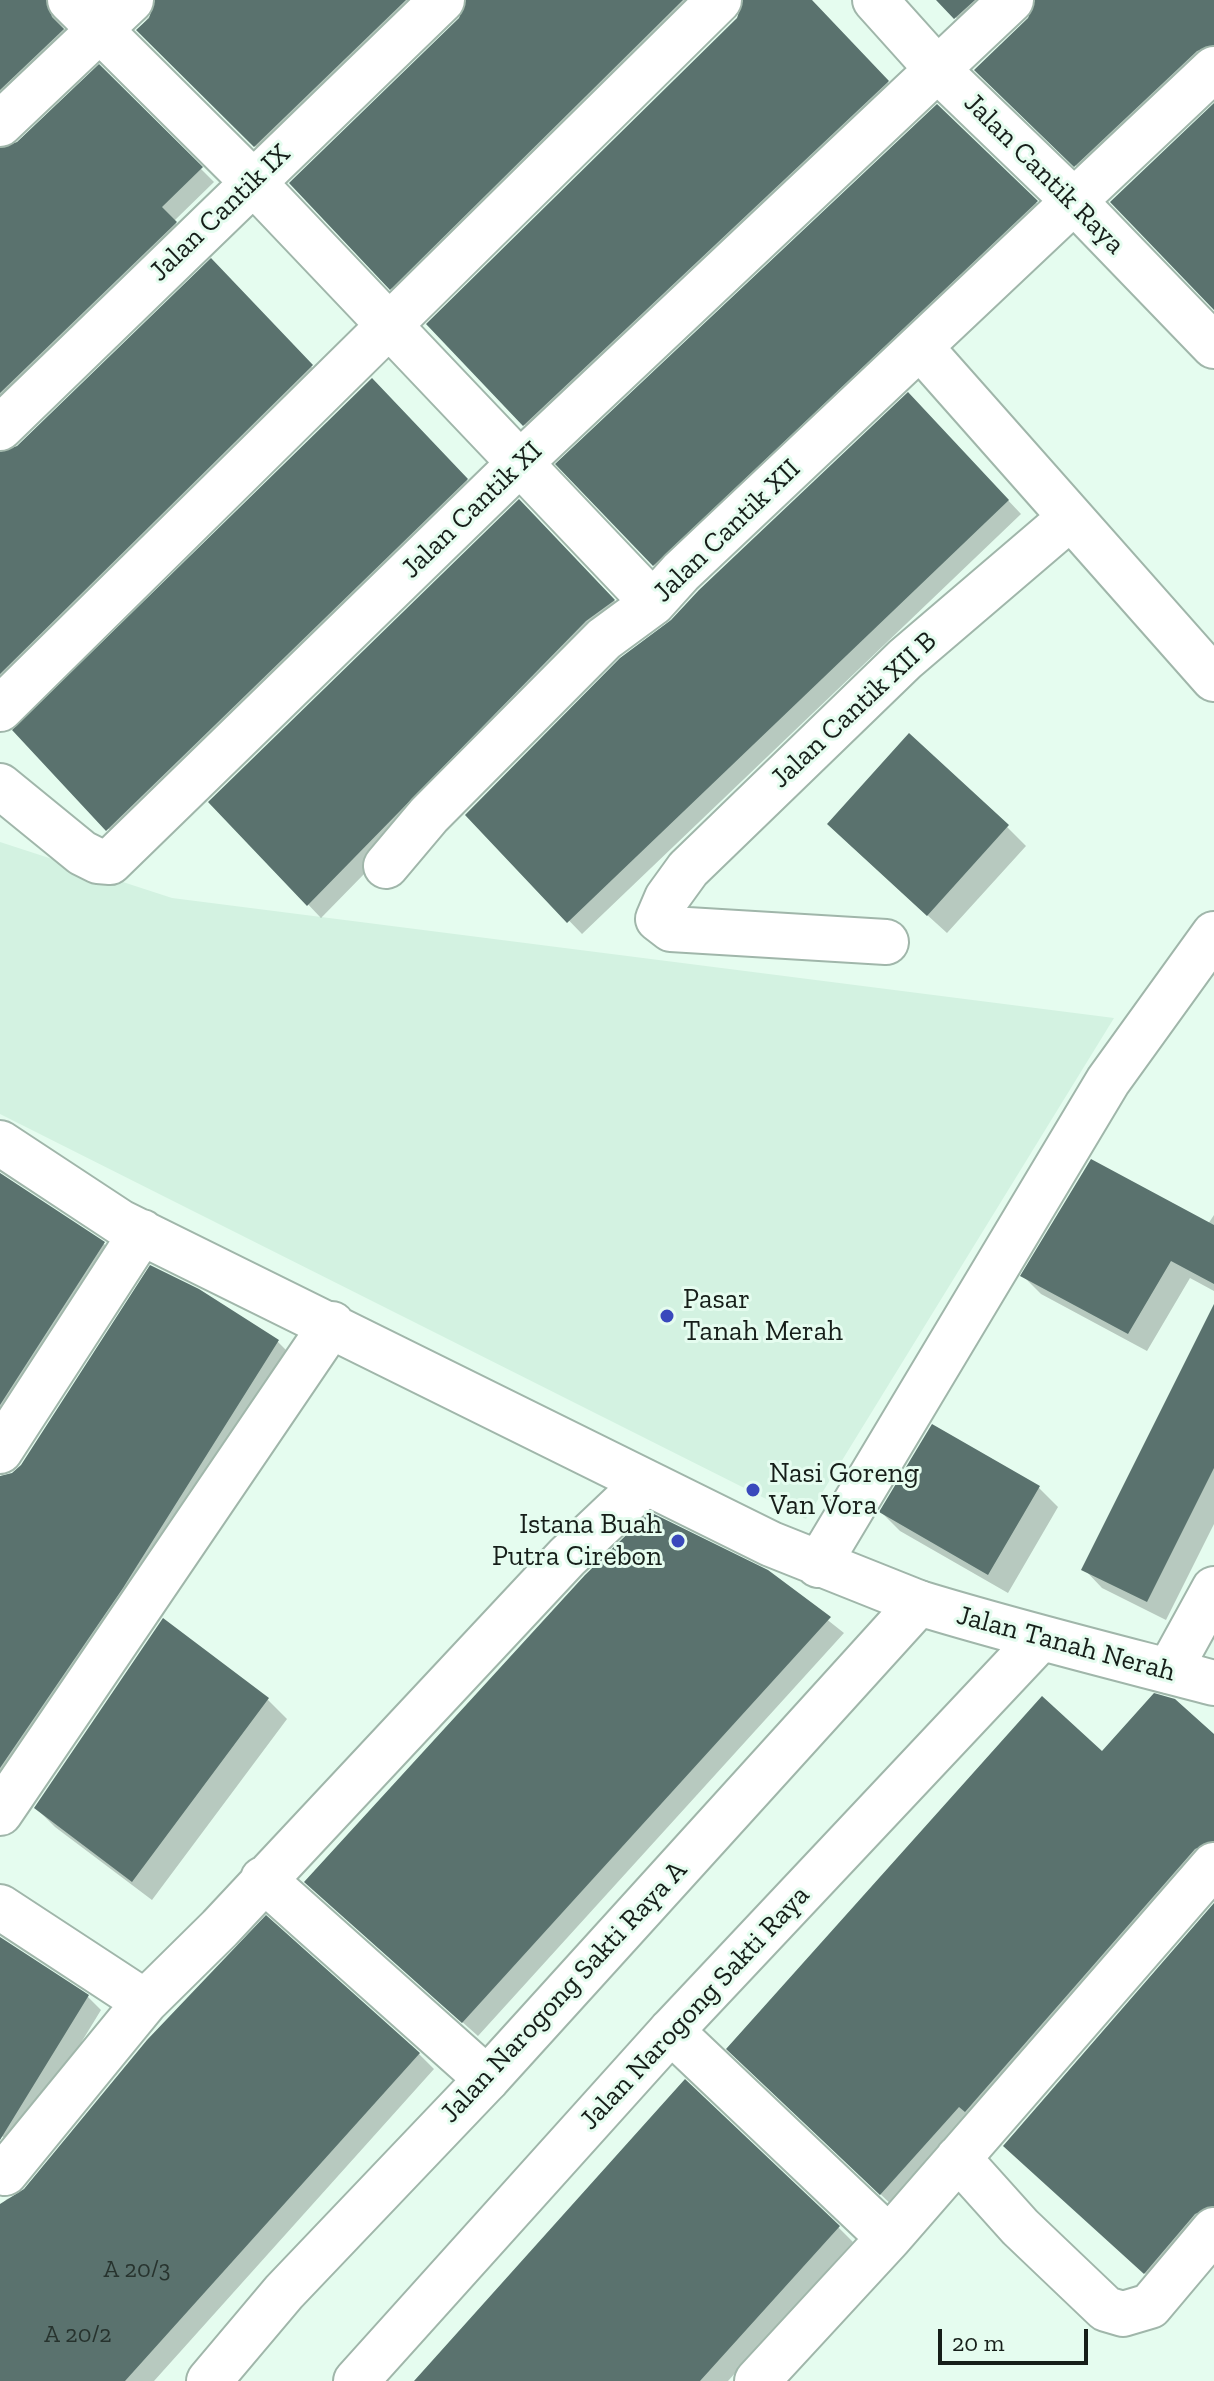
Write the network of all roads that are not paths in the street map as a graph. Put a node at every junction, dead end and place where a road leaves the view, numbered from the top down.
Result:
1 (131, 0) edge
2 (442, 0) edge
3 (719, 0) edge
4 (875, 0) edge
5 (1011, 0) edge
6 (85, 15) edge
7 (937, 69) junction
8 (1214, 69) edge
9 (0, 124) edge
10 (252, 181) junction
11 (1074, 201) junction
12 (388, 326) junction
13 (1211, 336) edge
14 (921, 348) junction
15 (0, 428) edge
16 (521, 462) junction
17 (1070, 518) junction
18 (653, 603) junction
19 (1214, 679) edge
20 (0, 709) edge
21 (0, 786) edge
22 (386, 866) dead end
23 (1214, 934) edge
24 (886, 942) dead end
25 (0, 1143) edge
26 (142, 1232) junction
27 (332, 1324) junction
28 (0, 1451) edge
29 (645, 1483) junction
30 (818, 1565) junction
31 (1214, 1589) edge
32 (919, 1603) junction
33 (1039, 1640) junction
34 (1169, 1671) junction
35 (1214, 1683) edge
36 (0, 1813) edge
37 (1214, 1865) edge
38 (263, 1879) junction
39 (0, 1907) edge
40 (145, 2002) junction
41 (671, 2031) junction
42 (487, 2079) junction
43 (958, 2158) junction
44 (2, 2174) edge
45 (1214, 2230) edge
46 (889, 2238) junction
47 (209, 2381) edge
48 (356, 2381) edge
49 (757, 2381) edge

1 - 6 street
2 - 10 street, Jalan Cantik IX
3 - 12 street
4 - 7 street, Jalan Cantik Raya
5 - 7 street, Jalan Cantik XI
6 - 9 street
6 - 10 street
7 - 11 street, Jalan Cantik Raya
7 - 16 street, Jalan Cantik XI
8 - 11 street, Jalan Cantik XII
10 - 12 street
10 - 15 street, Jalan Cantik IX
11 - 13 street, Jalan Cantik Raya
11 - 14 street, Jalan Cantik XII
12 - 16 street
12 - 20 street
14 - 17 street
14 - 18 street, Jalan Cantik XII
16 - 18 street
16 - 21 street, Jalan Cantik XI
17 - 19 street
17 - 24 street, Jalan Cantik XII B
18 - 22 street, Jalan Cantik XII
23 - 30 street
25 - 26 street, Jalan Tanah Nerah
26 - 27 street, Jalan Tanah Nerah
26 - 28 street
27 - 29 street, Jalan Tanah Nerah
27 - 36 street
29 - 30 street, Jalan Tanah Nerah
29 - 38 street
30 - 32 street, Jalan Tanah Nerah
31 - 34 street
32 - 33 street, Jalan Tanah Nerah
32 - 42 street, Jalan Narogong Sakti Raya A
33 - 34 street, Jalan Tanah Nerah
33 - 41 street, Jalan Narogong Sakti Raya
34 - 35 street, Jalan Tanah Nerah
37 - 43 street
38 - 40 street
38 - 42 street
39 - 40 street
40 - 44 street
41 - 46 street
41 - 48 street, Jalan Narogong Sakti Raya
42 - 47 street, Jalan Narogong Sakti Raya A
43 - 45 street
43 - 46 street
46 - 49 street

